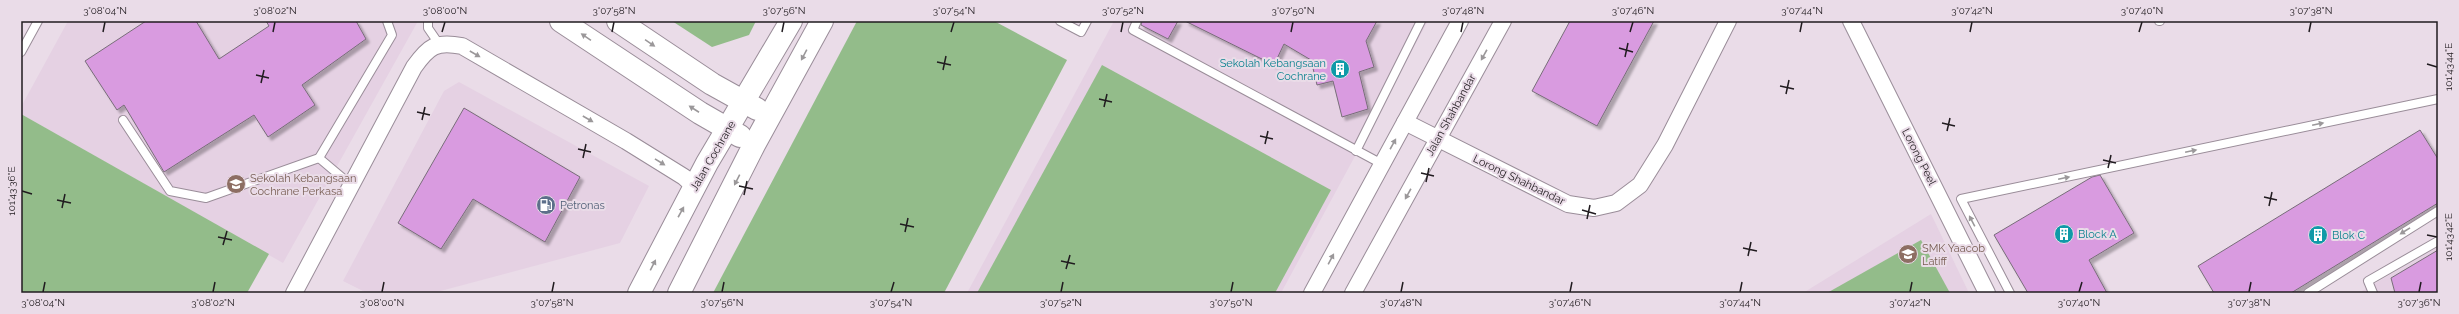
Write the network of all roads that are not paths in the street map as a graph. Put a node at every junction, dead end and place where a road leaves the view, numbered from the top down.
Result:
1 (38, 21) edge
2 (388, 21) edge
3 (428, 21) edge
4 (561, 21) edge
5 (618, 21) edge
6 (791, 21) edge
7 (822, 21) edge
8 (1060, 21) edge
9 (1087, 21) edge
10 (1137, 21) edge
11 (1421, 21) edge
12 (1460, 21) edge
13 (1503, 21) edge
14 (1728, 21) edge
15 (1851, 21) edge
16 (439, 44) junction
17 (21, 52) edge
18 (2438, 99) edge
19 (743, 102) junction
20 (771, 117) junction
21 (123, 120) dead end
22 (1405, 122) junction
23 (728, 129) junction
24 (1438, 139) junction
25 (754, 145) junction
26 (1356, 151) junction
27 (319, 158) junction
28 (1382, 164) junction
29 (351, 185) junction
30 (695, 187) junction
31 (2438, 210) edge
32 (2438, 241) edge
33 (294, 293) edge
34 (639, 293) edge
35 (679, 293) edge
36 (1312, 293) edge
37 (1353, 293) edge
38 (1987, 293) edge
39 (2010, 293) edge
40 (2308, 293) edge
41 (2373, 293) edge

1 - 17 lane
2 - 27 lane
3 - 16 lane
23 -> 4 street
5 -> 19 street
6 - 19 street, Jalan Cochrane
7 -> 20 street
8 - 9 lane
10 - 26 lane
11 - 26 lane
12 - 22 street
13 -> 24 street, Jalan Shahbandar
14 - 24 street, Lorong Shahbandar
15 - 38 street, Lorong Peel
16 - 29 street
16 -> 30 street
39 -> 18 lane
19 - 20 street
19 - 23 street, Jalan Cochrane
20 - 25 street
21 - 27 lane
22 - 24 street, Lorong Shahbandar
28 -> 22 street
23 - 25 street
23 - 30 street, Jalan Cochrane
24 -> 37 street, Jalan Shahbandar
25 -> 35 street
26 - 28 lane
27 - 29 lane
36 -> 28 street
29 - 33 street
34 -> 30 street, Jalan Cochrane
31 -> 40 lane
32 - 41 lane

